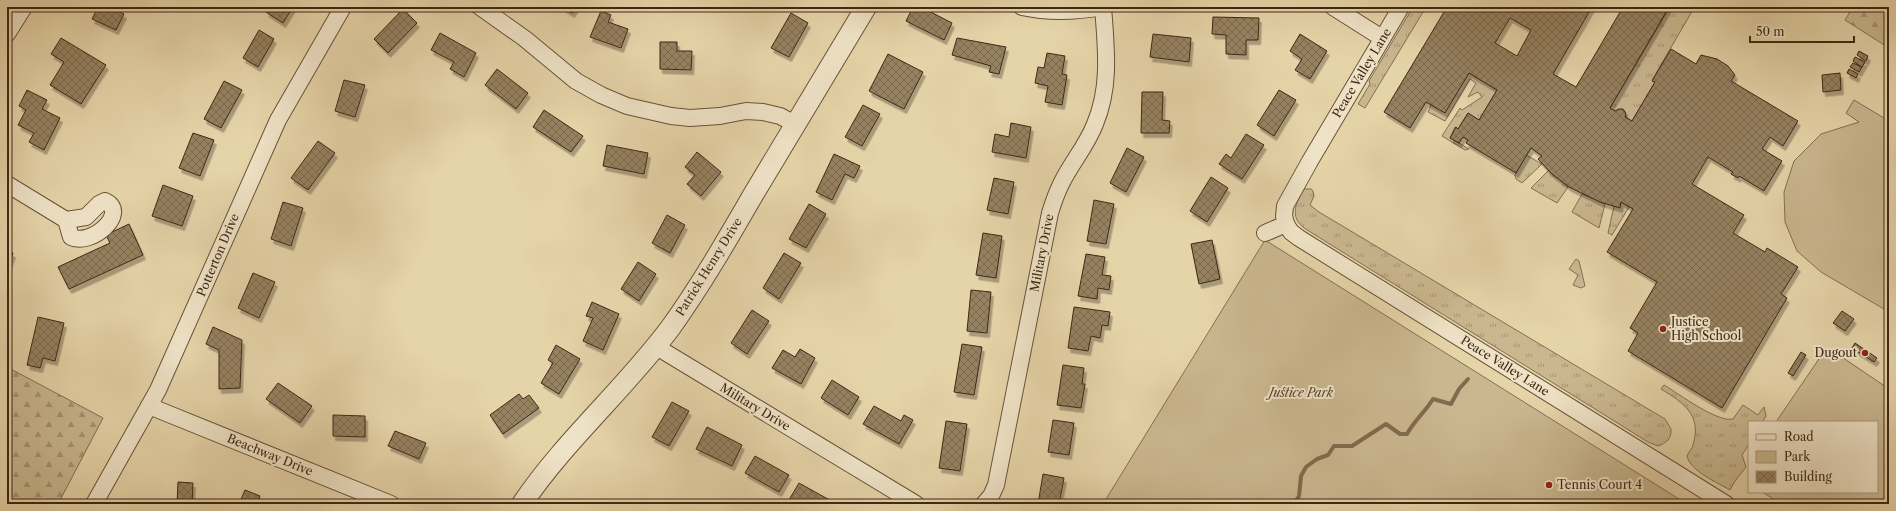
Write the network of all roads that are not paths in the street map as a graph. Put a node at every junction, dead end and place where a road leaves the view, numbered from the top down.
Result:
1 (24, 7) edge
2 (343, 7) edge
3 (480, 7) edge
4 (866, 7) edge
5 (1022, 7) edge
6 (1103, 7) edge
7 (1333, 7) edge
8 (1401, 7) edge
9 (7, 34) edge
10 (1382, 38) junction
11 (795, 124) junction
12 (7, 184) edge
13 (66, 220) dead end
14 (1286, 224) junction
15 (1265, 233) dead end
16 (656, 346) junction
17 (149, 406) junction
18 (94, 504) edge
19 (392, 504) edge
20 (522, 504) edge
21 (916, 504) edge
22 (984, 504) edge
23 (1726, 504) edge

1 - 9 street
2 - 17 street, Potterton Drive
3 - 11 street
4 - 11 street, Patrick Henry Drive
5 - 6 street
6 - 22 street, Military Drive
7 - 10 street
8 - 10 street, Peace Valley Lane
10 - 14 street, Peace Valley Lane
11 - 16 street, Patrick Henry Drive
12 - 13 street
14 - 15 street
14 - 23 street, Peace Valley Lane
16 - 20 street, Patrick Henry Drive
16 - 21 street, Military Drive
17 - 18 street, Potterton Drive
17 - 19 street, Beachway Drive

